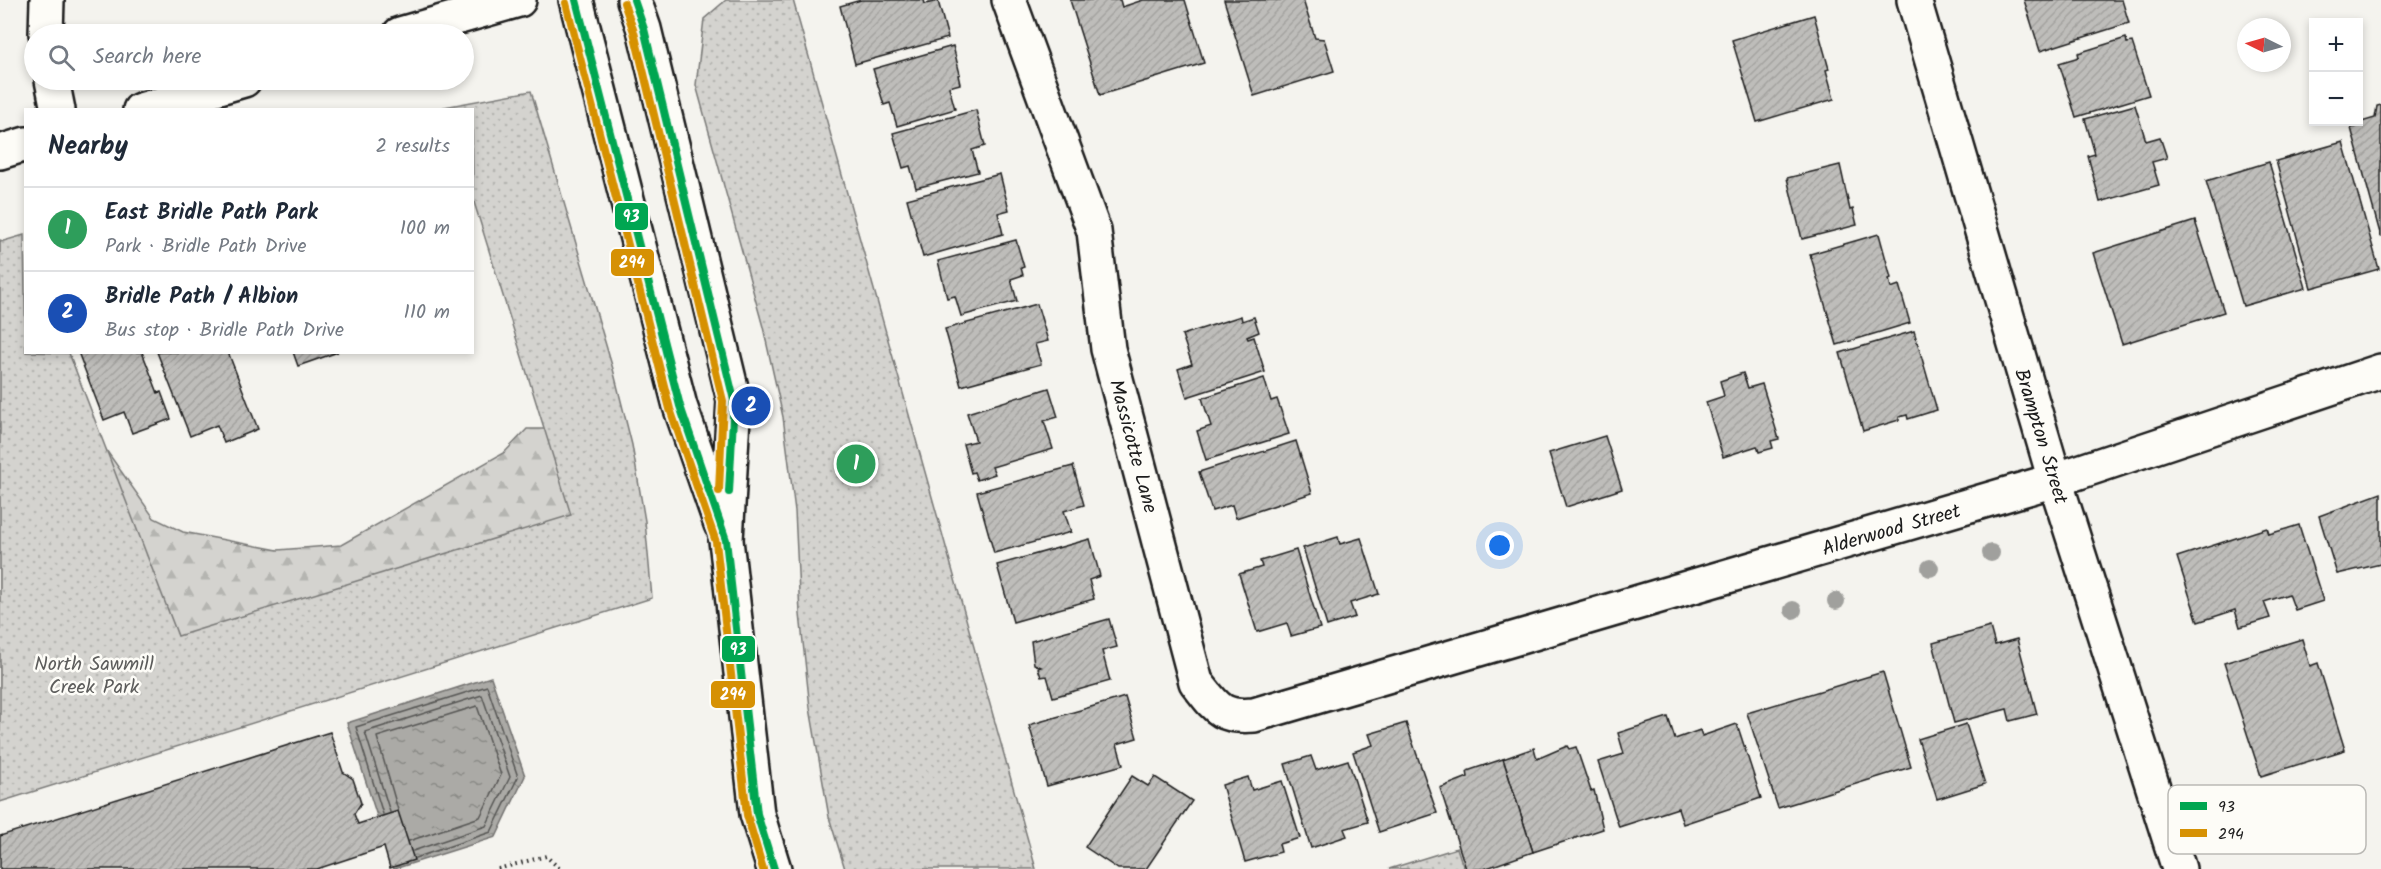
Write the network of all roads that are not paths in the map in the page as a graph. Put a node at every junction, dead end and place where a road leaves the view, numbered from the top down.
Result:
1 (47, 0) edge
2 (576, 0) edge
3 (634, 0) edge
4 (1009, 0) edge
5 (1914, 0) edge
6 (499, 3) edge
7 (46, 24) edge
8 (432, 24) edge
9 (54, 90) edge
10 (209, 90) edge
11 (58, 108) edge
12 (147, 108) edge
13 (24, 145) edge
14 (0, 152) edge
15 (2381, 371) edge
16 (2055, 480) junction
17 (726, 540) junction
18 (1396, 674) joint
19 (2168, 834) edge
20 (2174, 854) edge
21 (774, 869) edge
22 (2179, 869) edge

1 - 7 street
2 - 17 street
3 - 17 street
4 - 18 street, Massicotte Lane
5 - 16 street, Brampton Street
6 - 8 street
9 - 11 street
10 - 12 street
13 - 14 street
15 - 16 street, Alderwood Street
16 - 18 street, Alderwood Street
16 - 19 street, Brampton Street
17 - 21 street
20 - 22 street, Brampton Street

